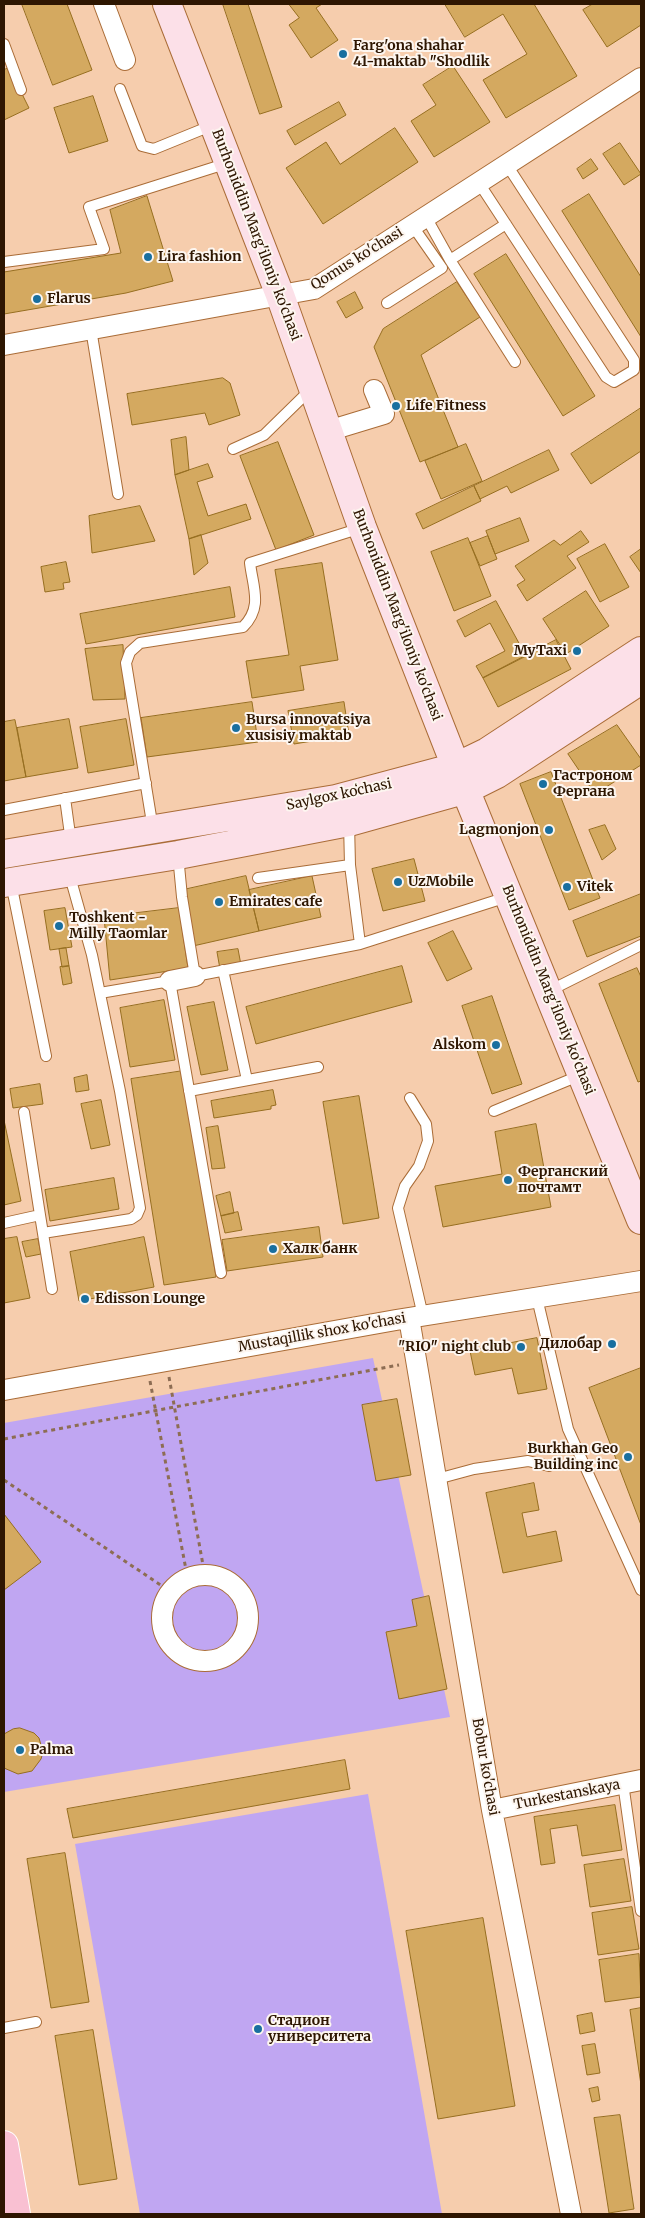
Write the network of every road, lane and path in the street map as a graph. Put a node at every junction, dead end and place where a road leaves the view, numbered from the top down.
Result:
1 (104, 4) edge
2 (167, 4) edge
3 (4, 44) edge
4 (126, 60) dead end
5 (641, 78) edge
6 (120, 89) dead end
7 (21, 90) dead end
8 (214, 124) junction
9 (229, 163) junction
10 (507, 165) junction
11 (479, 183) junction
12 (419, 221) junction
13 (506, 224) junction
14 (450, 260) junction
15 (4, 262) edge
16 (280, 295) junction
17 (387, 303) dead end
18 (91, 330) junction
19 (4, 345) edge
20 (515, 362) dead end
21 (312, 388) junction
22 (374, 390) dead end
23 (328, 432) junction
24 (233, 449) dead end
25 (118, 494) dead end
26 (362, 528) junction
27 (641, 650) edge
28 (641, 680) edge
29 (461, 778) junction
30 (146, 783) junction
31 (65, 798) junction
32 (4, 810) edge
33 (350, 822) junction
34 (153, 830) junction
35 (71, 843) junction
36 (4, 854) edge
37 (178, 855) junction
38 (350, 865) junction
39 (69, 872) junction
40 (258, 878) dead end
41 (7, 883) edge
42 (510, 896) junction
43 (360, 944) junction
44 (641, 945) edge
45 (223, 970) junction
46 (196, 976) junction
47 (170, 981) junction
48 (548, 991) junction
49 (100, 993) junction
50 (46, 1056) dead end
51 (318, 1067) dead end
52 (582, 1074) junction
53 (247, 1080) junction
54 (189, 1091) junction
55 (410, 1098) dead end
56 (494, 1111) dead end
57 (24, 1112) dead end
58 (40, 1215) junction
59 (641, 1220) edge
60 (4, 1223) edge
61 (43, 1233) junction
62 (221, 1273) dead end
63 (641, 1281) edge
64 (52, 1289) dead end
65 (537, 1298) junction
66 (416, 1317) junction
67 (157, 1363) junction
68 (403, 1364) dead end
69 (4, 1390) edge
70 (175, 1407) junction
71 (156, 1411) junction
72 (4, 1439) edge
73 (549, 1466) dead end
74 (436, 1479) junction
75 (4, 1480) edge
76 (197, 1578) junction
77 (641, 1590) edge
78 (170, 1592) junction
79 (632, 1782) edge
80 (492, 1810) junction
81 (641, 1911) edge
82 (36, 2022) dead end
83 (4, 2028) edge
84 (4, 2145) edge
85 (16, 2214) edge
86 (571, 2214) edge

1 - 4 street
2 - 8 main road, Burhoniddin Marg'iloniy ko'chasi
3 - 7 lane
5 - 10 street, Qomus ko'chasi
6 - 8 lane
8 - 9 main road, Burhoniddin Marg'iloniy ko'chasi
9 - 15 lane
9 - 16 main road, Burhoniddin Marg'iloniy ko'chasi
10 - 11 street, Qomus ko'chasi
10 - 13 lane
11 - 12 street, Qomus ko'chasi
11 - 13 lane
12 - 14 lane
12 - 16 street, Qomus ko'chasi
12 - 17 lane
13 - 14 lane
14 - 20 lane
16 - 18 street, Qomus ko'chasi
16 - 21 main road, Burhoniddin Marg'iloniy ko'chasi
18 - 19 street, Qomus ko'chasi
18 - 25 lane
21 - 23 main road, Burhoniddin Marg'iloniy ko'chasi
21 - 24 lane
22 - 23 street
23 - 26 main road, Burhoniddin Marg'iloniy ko'chasi
26 - 29 main road, Burhoniddin Marg'iloniy ko'chasi
26 - 30 lane
27 - 29 main road, Saylgox koʻchasi
28 - 29 main road, Saylgox koʻchasi
29 - 33 main road, Saylgox koʻchasi
29 - 34 main road, Saylgox koʻchasi
29 - 42 main road, Burhoniddin Marg'iloniy ko'chasi
30 - 31 lane
30 - 34 lane
31 - 32 lane
31 - 35 lane
33 - 37 main road, Saylgox koʻchasi
33 - 38 lane
34 - 35 main road, Saylgox koʻchasi
35 - 36 main road, Saylgox koʻchasi
37 - 39 main road, Saylgox koʻchasi
37 - 46 lane
38 - 40 lane
38 - 43 lane
39 - 41 main road, Saylgox koʻchasi
39 - 49 lane
41 - 50 lane
42 - 43 lane
42 - 48 main road, Burhoniddin Marg'iloniy ko'chasi
43 - 45 lane
44 - 48 lane
45 - 46 lane
45 - 53 lane
46 - 47 street
47 - 49 lane
47 - 54 lane
48 - 52 main road, Burhoniddin Marg'iloniy ko'chasi
49 - 61 lane
51 - 53 lane
52 - 56 lane
52 - 59 main road, Burhoniddin Marg'iloniy ko'chasi
53 - 54 lane
54 - 62 lane
55 - 66 lane
57 - 58 lane
58 - 60 lane
58 - 61 lane
61 - 64 lane
63 - 65 street, Mustaqillik shox ko'chasi
65 - 66 street, Mustaqillik shox ko'chasi
65 - 77 lane
66 - 67 street, Mustaqillik shox ko'chasi
66 - 74 street, Bobur ko'chasi
67 - 69 street, Mustaqillik shox ko'chasi
67 - 70 path
67 - 71 path
68 - 70 path
70 - 71 path
70 - 76 path
71 - 72 path
71 - 76 path
73 - 74 lane
74 - 80 street, Bobur ko'chasi
75 - 78 path
76 - 78 street
76 - 78 street
79 - 80 street, Turkestanskaya
79 - 81 lane
80 - 86 street, Bobur ko'chasi
82 - 83 lane
84 - 85 main road

